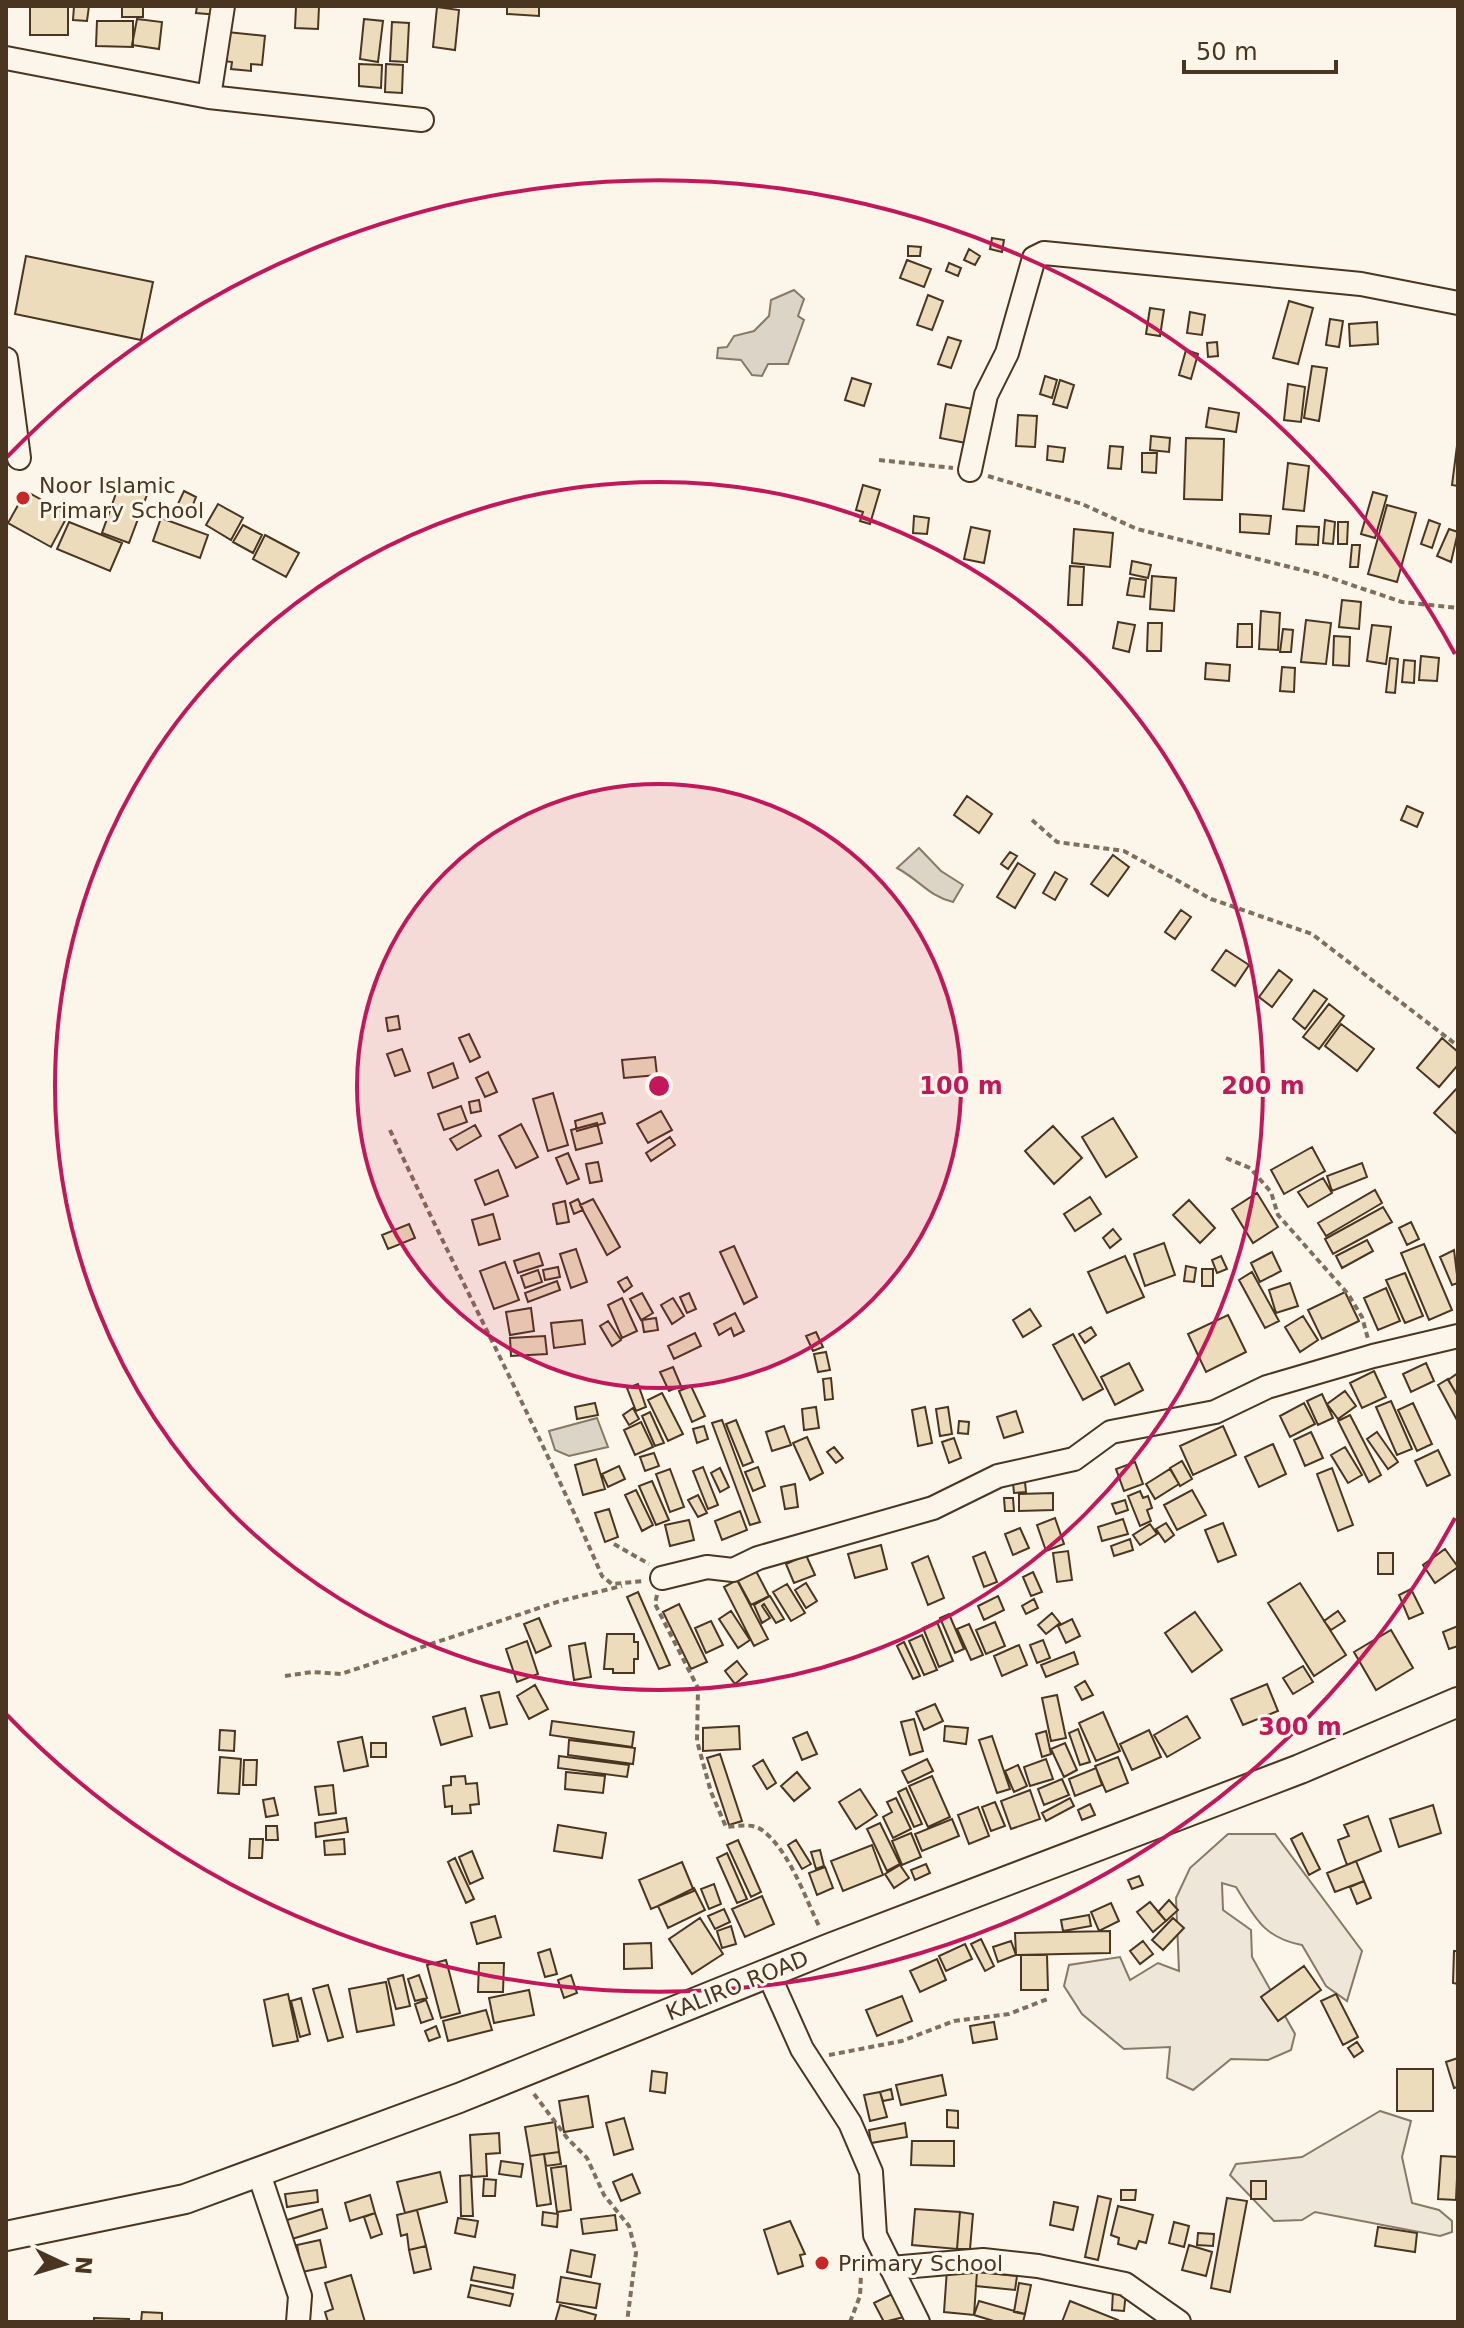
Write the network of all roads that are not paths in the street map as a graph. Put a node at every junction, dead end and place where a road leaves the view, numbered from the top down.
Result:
1 (223, 6) edge
2 (6, 58) edge
3 (209, 97) junction
4 (422, 120) dead end
5 (1458, 303) edge
6 (6, 359) edge
7 (19, 458) dead end
8 (970, 470) road end
9 (1458, 1336) edge
10 (662, 1578) road end
11 (1458, 1702) edge
12 (768, 1973) junction
13 (258, 2171) junction
14 (6, 2236) edge
15 (891, 2268) junction
16 (298, 2322) edge
17 (918, 2322) edge
18 (1179, 2322) edge

1 - 3 street
2 - 3 street
3 - 4 street
5 - 8 street
6 - 7 street
9 - 10 street
11 - 12 main road, KALIRO ROAD
12 - 13 main road, KALIRO ROAD
12 - 15 street
13 - 14 main road, KALIRO ROAD
13 - 16 street
15 - 17 street
15 - 18 street

